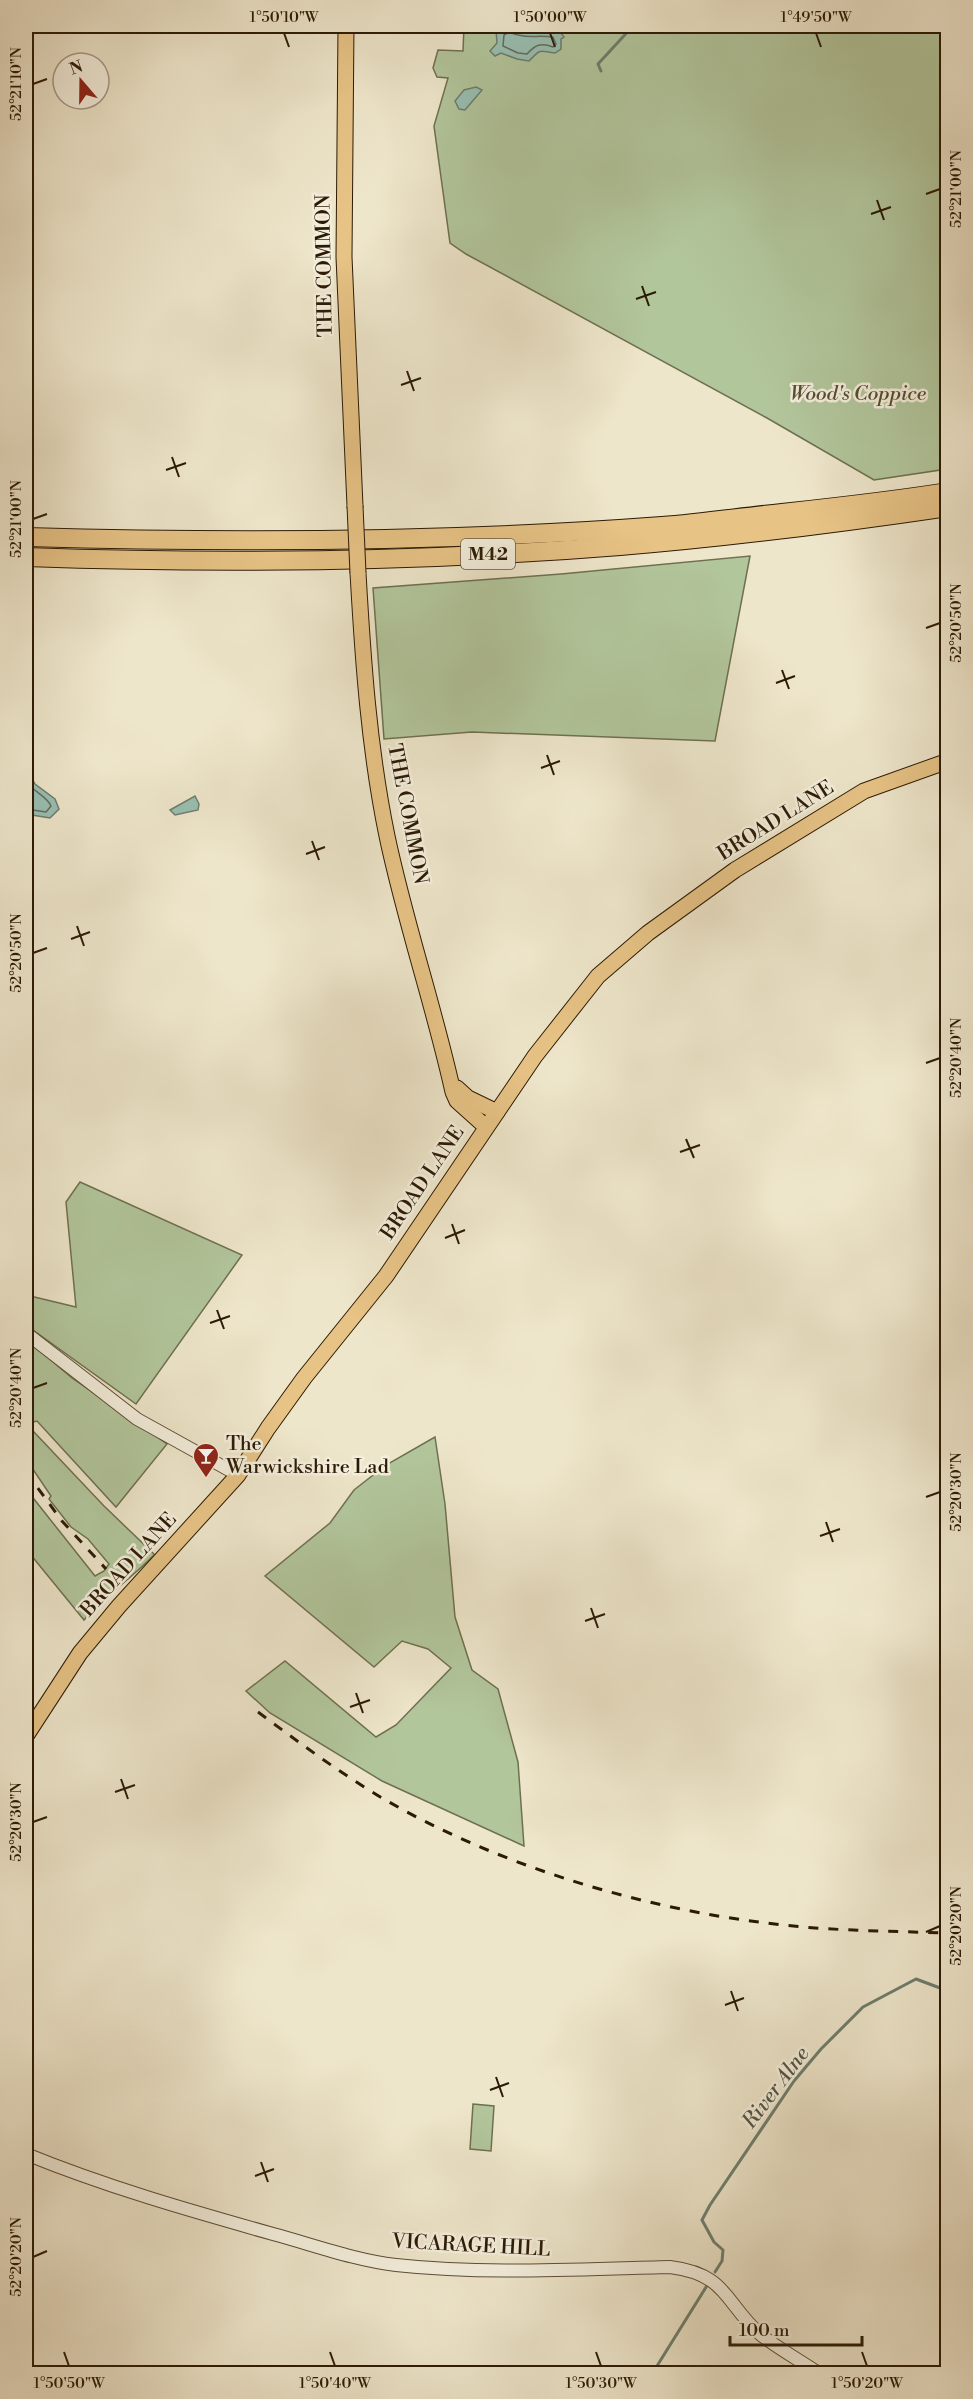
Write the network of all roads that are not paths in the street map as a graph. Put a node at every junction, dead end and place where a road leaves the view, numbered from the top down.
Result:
1 (346, 26) edge
2 (948, 492) edge
3 (948, 507) edge
4 (26, 537) edge
5 (26, 557) edge
6 (948, 761) edge
7 (445, 1057) junction
8 (497, 1112) junction
9 (486, 1127) junction
10 (26, 1333) edge
11 (238, 1475) junction
12 (26, 1736) edge
13 (26, 2154) edge
14 (820, 2373) edge

1 - 7 main road, THE COMMON, bridge
2 - 4 highway, M42
3 - 5 highway, M42
6 - 8 main road, BROAD LANE
7 - 8 main road, THE COMMON
7 - 9 main road, THE COMMON
8 - 9 main road, BROAD LANE
9 - 11 main road, BROAD LANE
10 - 11 street
11 - 12 main road, BROAD LANE
13 - 14 street, VICARAGE HILL

